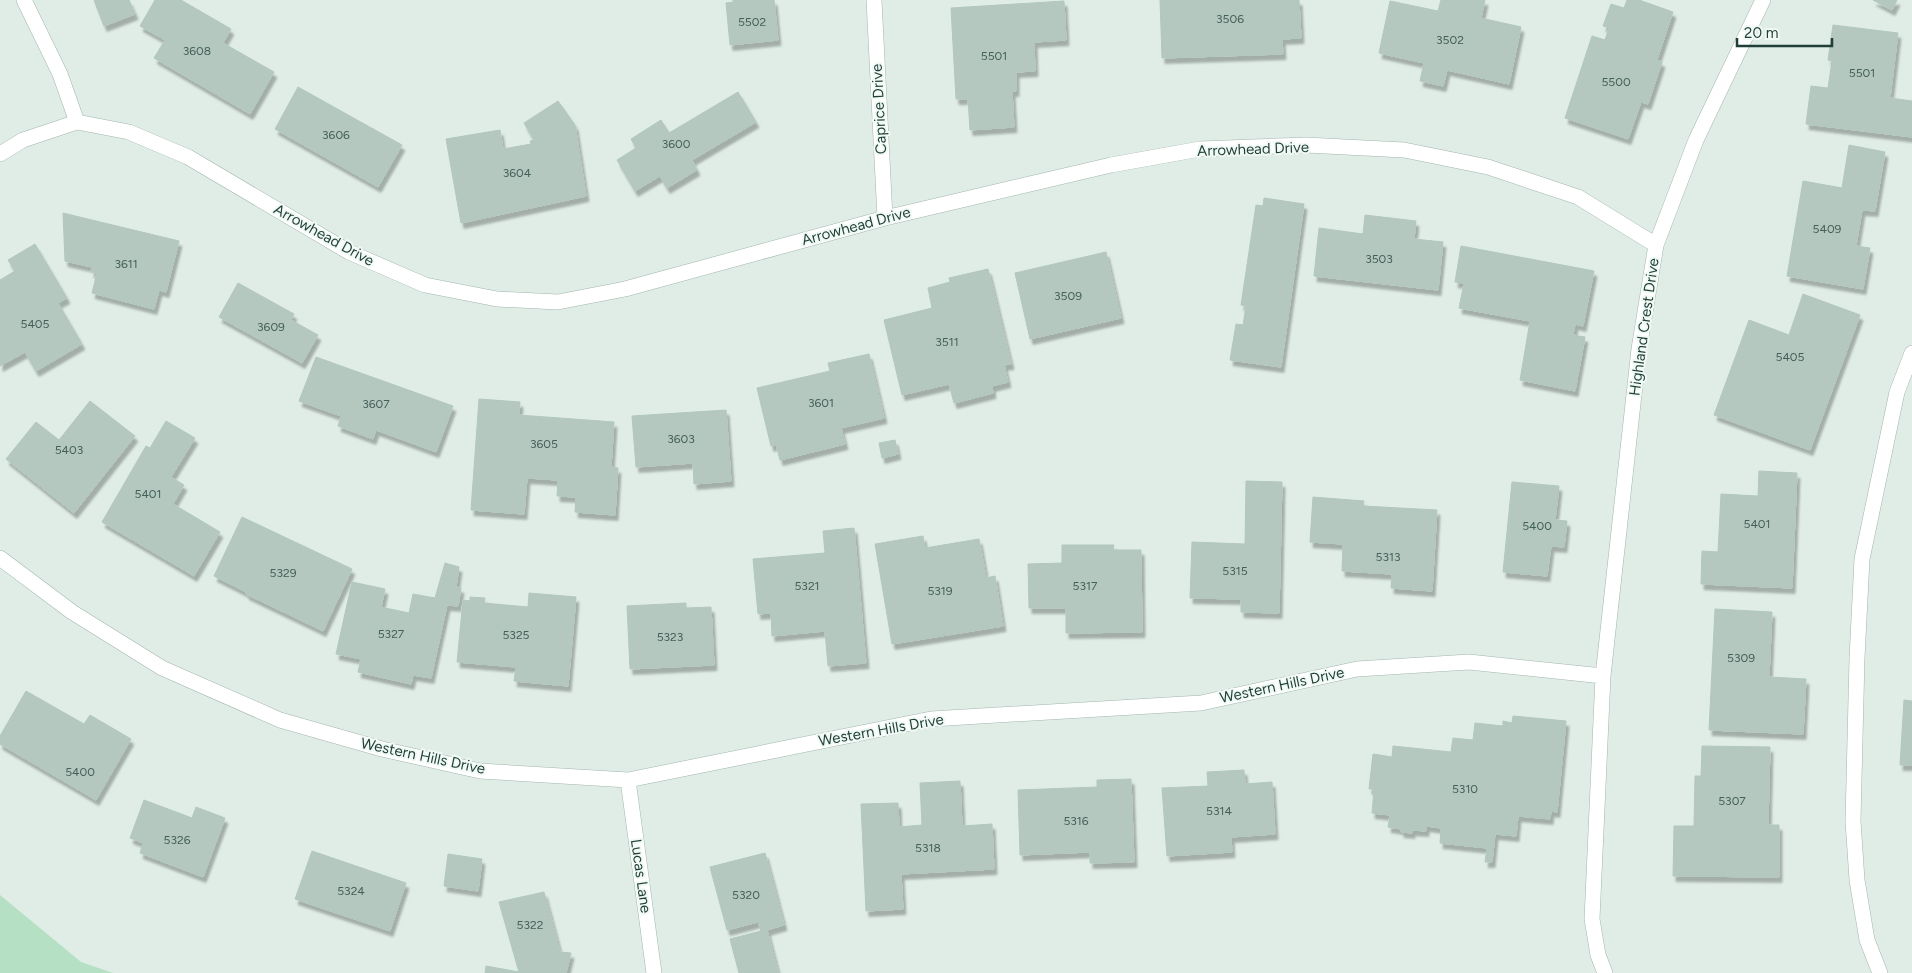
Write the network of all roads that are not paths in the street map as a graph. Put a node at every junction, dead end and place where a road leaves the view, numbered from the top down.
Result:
1 (24, 0) edge
2 (874, 0) edge
3 (1763, 0) edge
4 (77, 122) junction
5 (0, 154) edge
6 (885, 218) junction
7 (1656, 245) junction
8 (1912, 353) edge
9 (0, 558) edge
10 (1603, 676) junction
11 (628, 780) junction
12 (654, 973) edge
13 (1605, 973) edge
14 (1880, 973) edge

1 - 4 street
2 - 6 street, Caprice Drive
3 - 7 street, Highland Crest Drive
4 - 5 street
4 - 6 street, Arrowhead Drive
6 - 7 street, Arrowhead Drive
7 - 10 street, Highland Crest Drive
8 - 14 street
9 - 11 street, Western Hills Drive
10 - 11 street, Western Hills Drive
10 - 13 street
11 - 12 street, Lucas Lane

